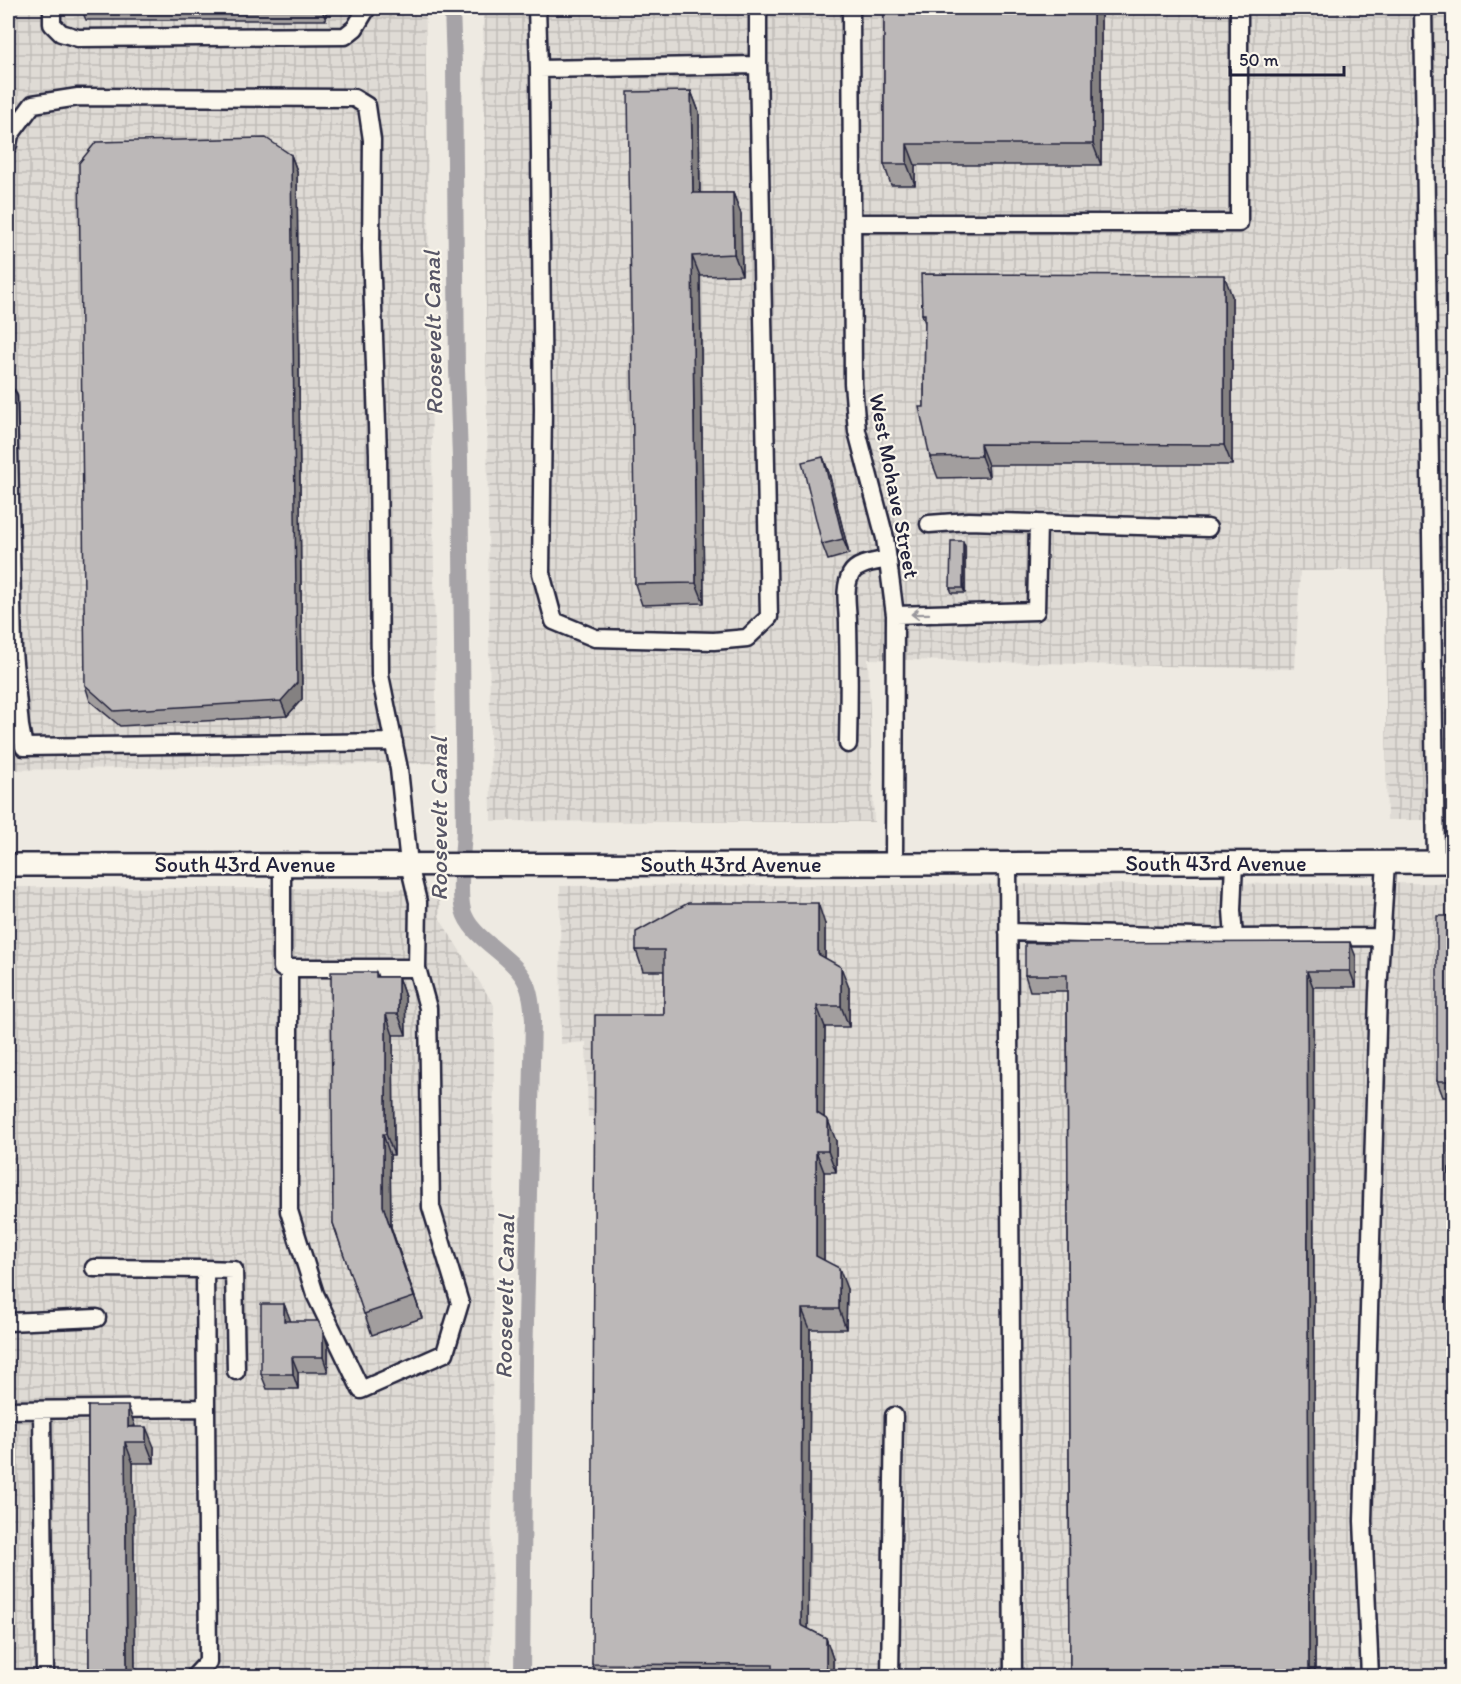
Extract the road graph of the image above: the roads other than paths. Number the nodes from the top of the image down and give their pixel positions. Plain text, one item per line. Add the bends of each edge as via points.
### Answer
1 (52, 8) edge
2 (367, 8) edge
3 (537, 8) edge
4 (758, 8) edge
5 (851, 8) edge
6 (1239, 8) edge
7 (1423, 8) edge
8 (758, 65) junction
9 (539, 69) junction
10 (8, 138) edge
11 (852, 223) junction
12 (8, 397) edge
13 (9, 507) edge
14 (1038, 523) junction
15 (929, 524) dead end
16 (1208, 528) dead end
17 (888, 559) junction
18 (895, 615) junction
19 (14, 734) edge
20 (394, 742) junction
21 (848, 744) dead end
22 (1234, 862) junction
23 (1386, 862) junction
24 (1445, 862) edge
25 (282, 864) junction
26 (409, 864) junction
27 (894, 864) junction
28 (1008, 864) junction
29 (8, 865) edge
30 (1008, 932) junction
31 (1381, 937) junction
32 (1234, 938) junction
33 (289, 968) junction
34 (417, 968) junction
35 (94, 1268) dead end
36 (205, 1269) junction
37 (97, 1318) dead end
38 (8, 1322) edge
39 (236, 1371) dead end
40 (206, 1408) junction
41 (8, 1410) edge
42 (42, 1410) junction
43 (894, 1416) dead end
44 (45, 1677) edge
45 (195, 1677) edge
46 (890, 1677) edge
47 (1013, 1677) edge
48 (1370, 1677) edge

1 - 2 street via 52,24 61,33 78,38 345,36
3 - 9 street
4 - 8 street
5 - 11 street, West Mohave Street
6 - 11 street via 1239,223
7 - 24 street
8 - 9 street
8 - 9 street via 769,617 747,638 714,641 595,638 554,621 541,573
10 - 20 street via 33,104 78,97 354,98 367,106 372,140 380,675
11 - 17 street, West Mohave Street via 857,431
12 - 13 street
13 - 19 street
14 - 15 street
14 - 16 street
14 -> 18 street via 1036,610
17 - 18 street, West Mohave Street
17 - 21 street via 857,567 848,582
18 - 27 street, West Mohave Street
19 - 20 street via 24,747
20 - 26 street
22 - 23 main road, South 43rd Avenue
22 - 28 main road, South 43rd Avenue
22 - 32 street
23 - 24 main road, South 43rd Avenue
23 - 31 street
25 - 26 main road, South 43rd Avenue
25 - 29 main road, South 43rd Avenue
25 - 33 street via 282,968
26 - 27 main road, South 43rd Avenue
26 - 34 street via 418,902
27 - 28 main road, South 43rd Avenue
28 - 30 street
30 - 32 street
30 - 47 street
31 - 32 street
31 - 48 street via 1364,1521
33 - 34 street
33 - 34 street via 289,1211 315,1294 361,1390 445,1353 460,1303 431,1207 428,1008
35 - 36 street
36 - 39 street via 234,1270
36 - 40 street
37 - 38 street
40 - 42 street
40 - 45 street via 208,1662
41 - 42 street
42 - 44 street
43 - 46 street

